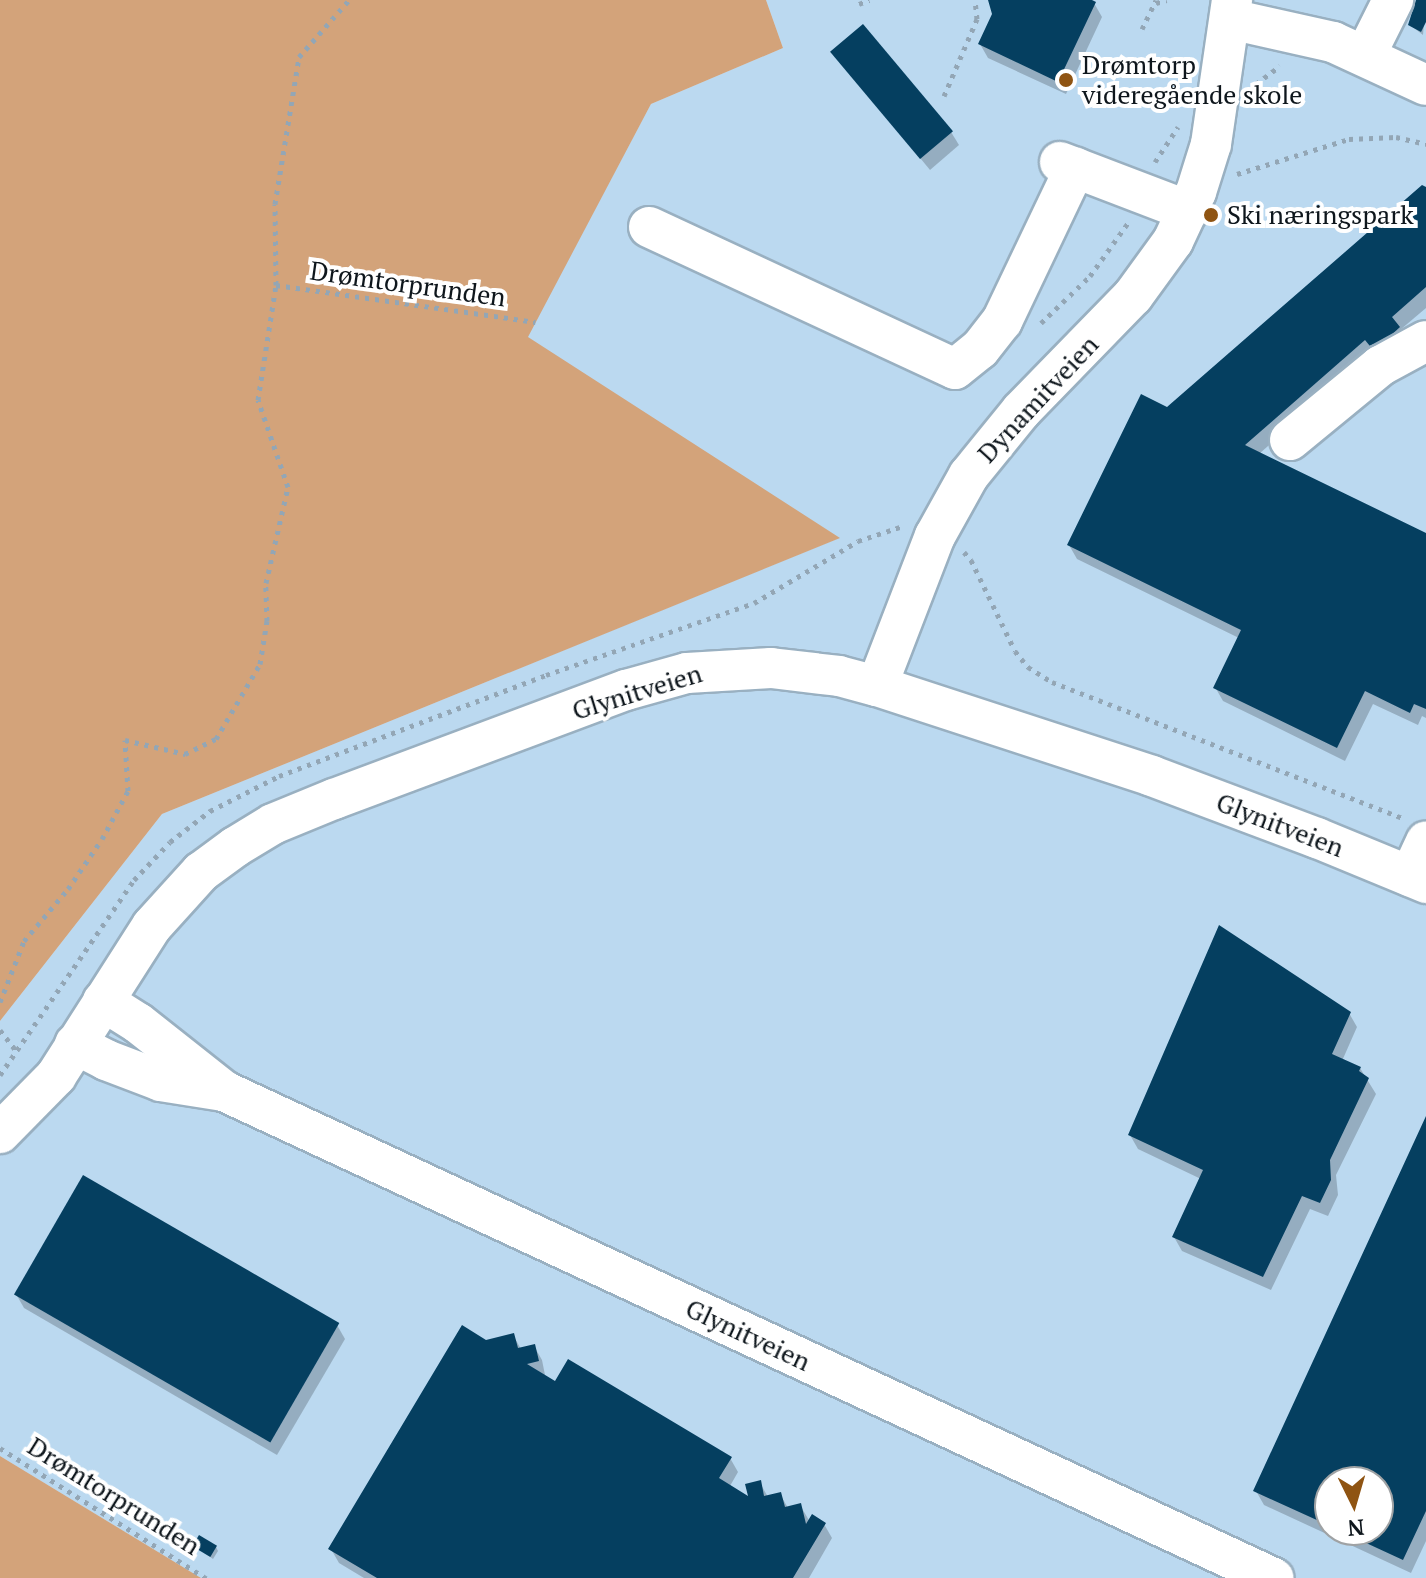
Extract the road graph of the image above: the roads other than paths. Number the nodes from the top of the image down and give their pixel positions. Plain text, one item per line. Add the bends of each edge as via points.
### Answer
1 (1393, 0) edge
2 (1231, 9) edge
3 (1365, 56) junction
4 (1426, 85) edge
5 (1188, 211) junction
6 (649, 227) dead end
7 (1426, 341) edge
8 (1290, 440) dead end
9 (877, 686) junction
10 (1419, 856) edge
11 (103, 1001) junction
12 (75, 1044) junction
13 (224, 1091) junction
14 (0, 1133) edge
15 (1273, 1578) edge

1 - 3 street
2 - 3 street
2 - 5 street, Dynamitveien via 1217,113 1216,173
3 - 4 street
5 - 6 street via 1068,165 1002,321 955,369
5 - 9 street, Dynamitveien via 1133,296 1021,411 969,475 935,536
7 - 8 street via 1380,366
9 - 10 street, Glynitveien
9 - 11 street, Glynitveien via 771,668 687,673 626,690 297,814 252,836 201,872 152,926
11 - 12 street, Glynitveien
11 - 13 street, Glynitveien
12 - 13 street, Glynitveien via 161,1081
12 - 14 street, Glynitveien via 56,1076
13 - 15 street, Glynitveien

